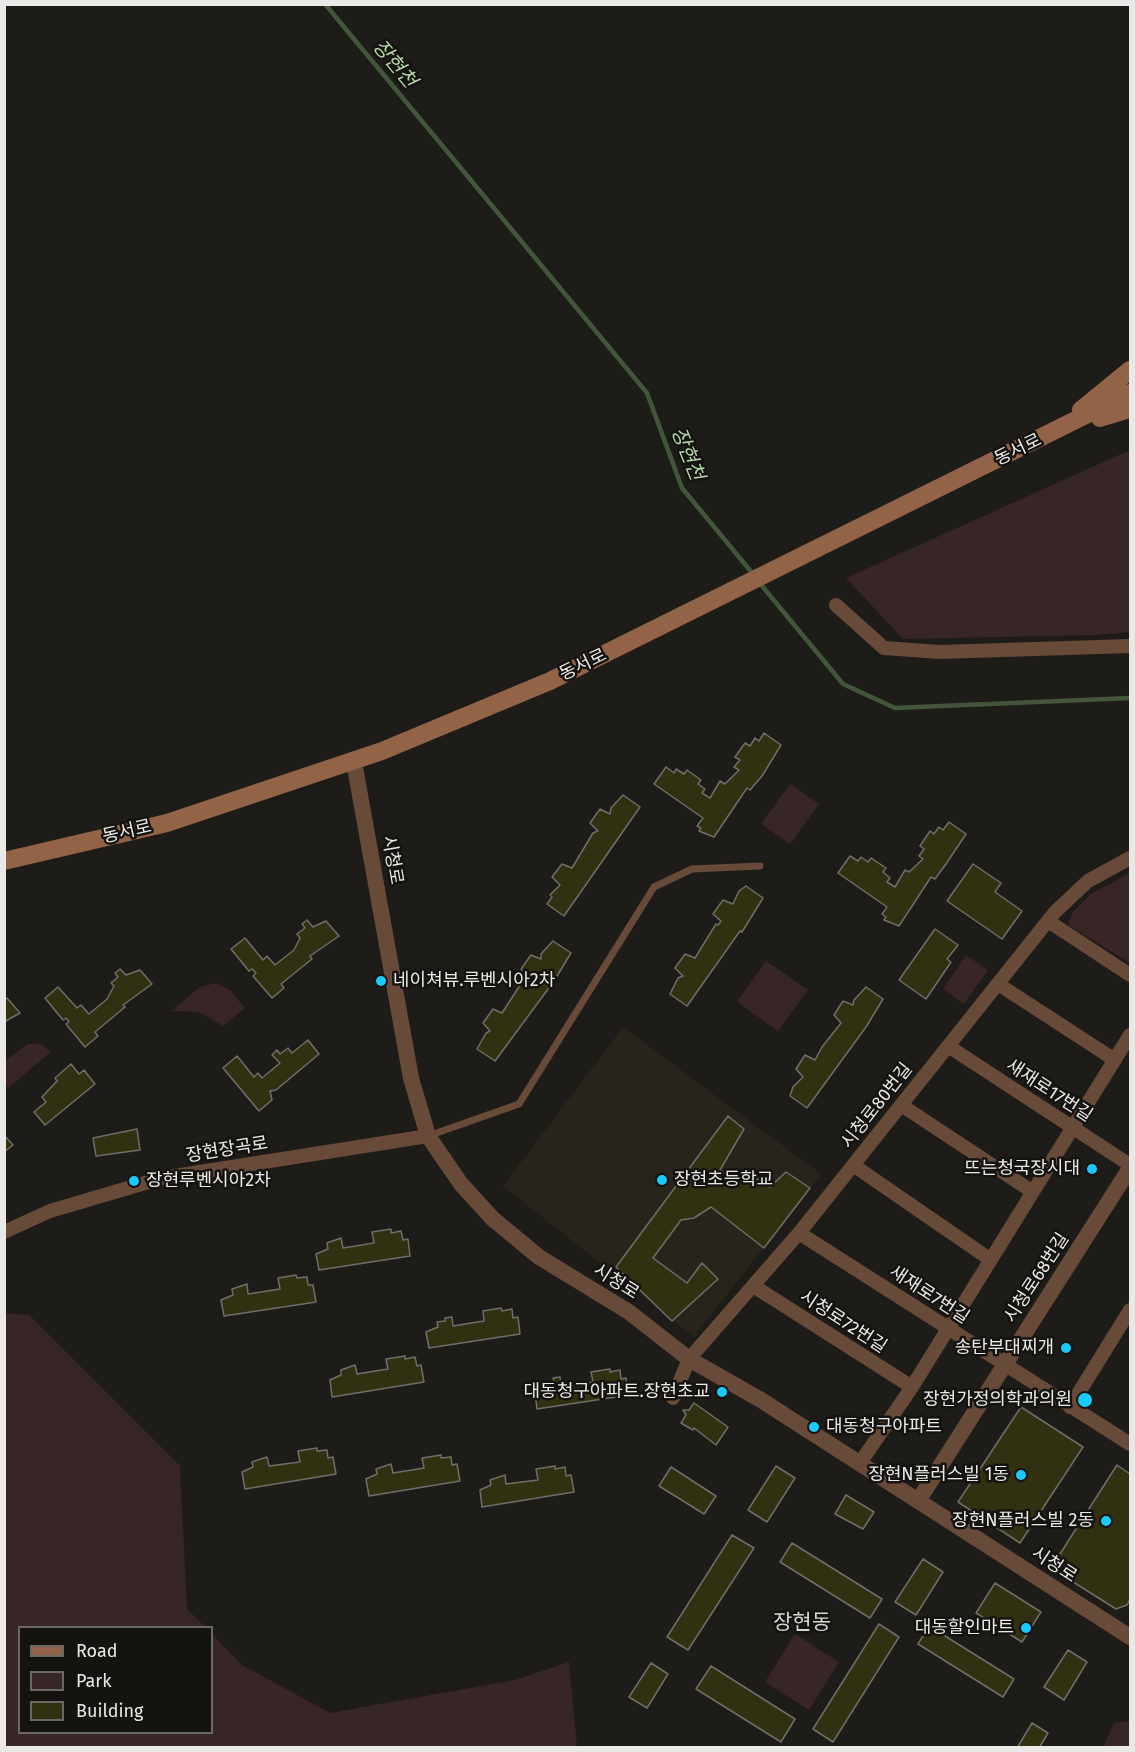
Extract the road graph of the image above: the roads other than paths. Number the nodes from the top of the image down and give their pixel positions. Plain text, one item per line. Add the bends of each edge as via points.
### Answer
1 (1131, 370) edge
2 (1131, 393) edge
3 (1131, 409) edge
4 (1053, 432) junction
5 (836, 605) dead end
6 (1131, 646) edge
7 (354, 762) junction
8 (1131, 858) edge
9 (4, 861) edge
10 (760, 866) dead end
11 (1048, 921) junction
12 (1131, 975) edge
13 (998, 984) junction
14 (1131, 1035) edge
15 (948, 1046) junction
16 (1115, 1060) junction
17 (901, 1105) junction
18 (1072, 1129) junction
19 (428, 1136) junction
20 (853, 1165) junction
21 (1131, 1167) edge
22 (1033, 1192) junction
23 (4, 1232) edge
24 (800, 1233) junction
25 (991, 1260) junction
26 (755, 1287) junction
27 (1131, 1310) edge
28 (948, 1329) junction
29 (689, 1359) junction
30 (1004, 1366) junction
31 (912, 1387) junction
32 (673, 1398) dead end
33 (1070, 1407) junction
34 (1131, 1444) edge
35 (860, 1463) junction
36 (918, 1501) junction
37 (1129, 1633) edge

1 - 4 main road
2 - 4 main road, 동서로
3 - 4 main road
4 - 7 main road, 동서로 via 550,681
5 - 6 street via 884,648 940,652
7 - 9 main road, 동서로 via 167,823
7 - 19 street, 시청로 via 411,1078
8 - 11 street, 시청로80번길 via 1088,881
10 - 19 lane via 692,869 654,887 519,1104
11 - 12 street
11 - 13 street, 시청로80번길
13 - 15 street, 시청로80번길
13 - 16 street
14 - 16 street
15 - 17 street, 시청로80번길
15 - 18 street, 새재로17번길
16 - 18 street
17 - 20 street, 시청로80번길
17 - 22 street
18 - 21 street, 새재로17번길
18 - 22 street
19 - 23 street, 장현장곡로 via 162,1178 50,1211
19 - 29 street, 시청로 via 461,1184 493,1220 539,1257 629,1312
20 - 24 street, 시청로80번길
20 - 25 street
21 - 30 street, 시청로68번길
22 - 25 street
24 - 26 street, 시청로80번길
24 - 28 street, 새재로7번길
25 - 28 street
26 - 29 street, 시청로80번길
26 - 31 street, 시청로72번길
27 - 33 street
28 - 30 street, 새재로7번길
28 - 31 street
29 - 32 street, 시청로80번길
29 - 35 street, 시청로
30 - 33 street, 새재로7번길
30 - 36 street, 시청로68번길
31 - 35 street
33 - 34 street, 새재로7번길
35 - 36 street, 시청로
36 - 37 street, 시청로

